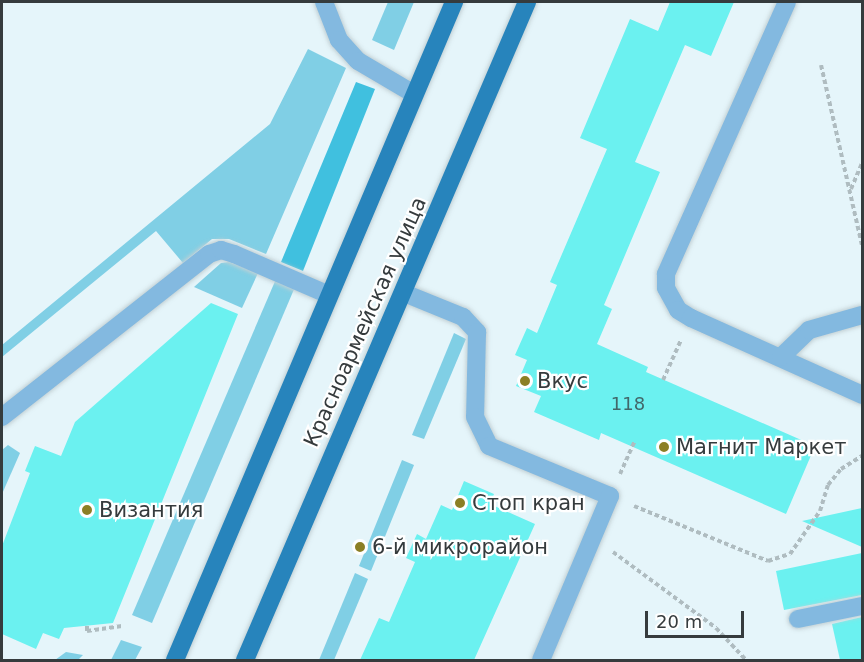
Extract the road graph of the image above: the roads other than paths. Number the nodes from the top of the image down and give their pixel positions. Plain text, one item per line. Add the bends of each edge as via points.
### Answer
1 (324, 2) edge
2 (454, 2) edge
3 (527, 2) edge
4 (787, 2) edge
5 (414, 94) junction
6 (404, 293) junction
7 (329, 295) junction
8 (862, 315) edge
9 (781, 357) junction
10 (862, 395) edge
11 (2, 417) edge
12 (862, 606) edge
13 (798, 619) dead end
14 (176, 660) edge
15 (245, 660) edge
16 (541, 660) edge

1 - 5 lane via 339,40 358,61
2 - 5 main road, Красноармейская улица
3 - 6 main road, Красноармейская улица
4 - 9 lane via 666,274 671,301 690,318
5 - 7 main road, Красноармейская улица
6 - 15 main road, Красноармейская улица
6 - 16 lane via 463,317 477,332 475,417 489,446 610,496
7 - 11 lane via 234,254 221,250 209,254
7 - 14 main road, Красноармейская улица
8 - 9 lane via 809,330
9 - 10 lane
12 - 13 lane

